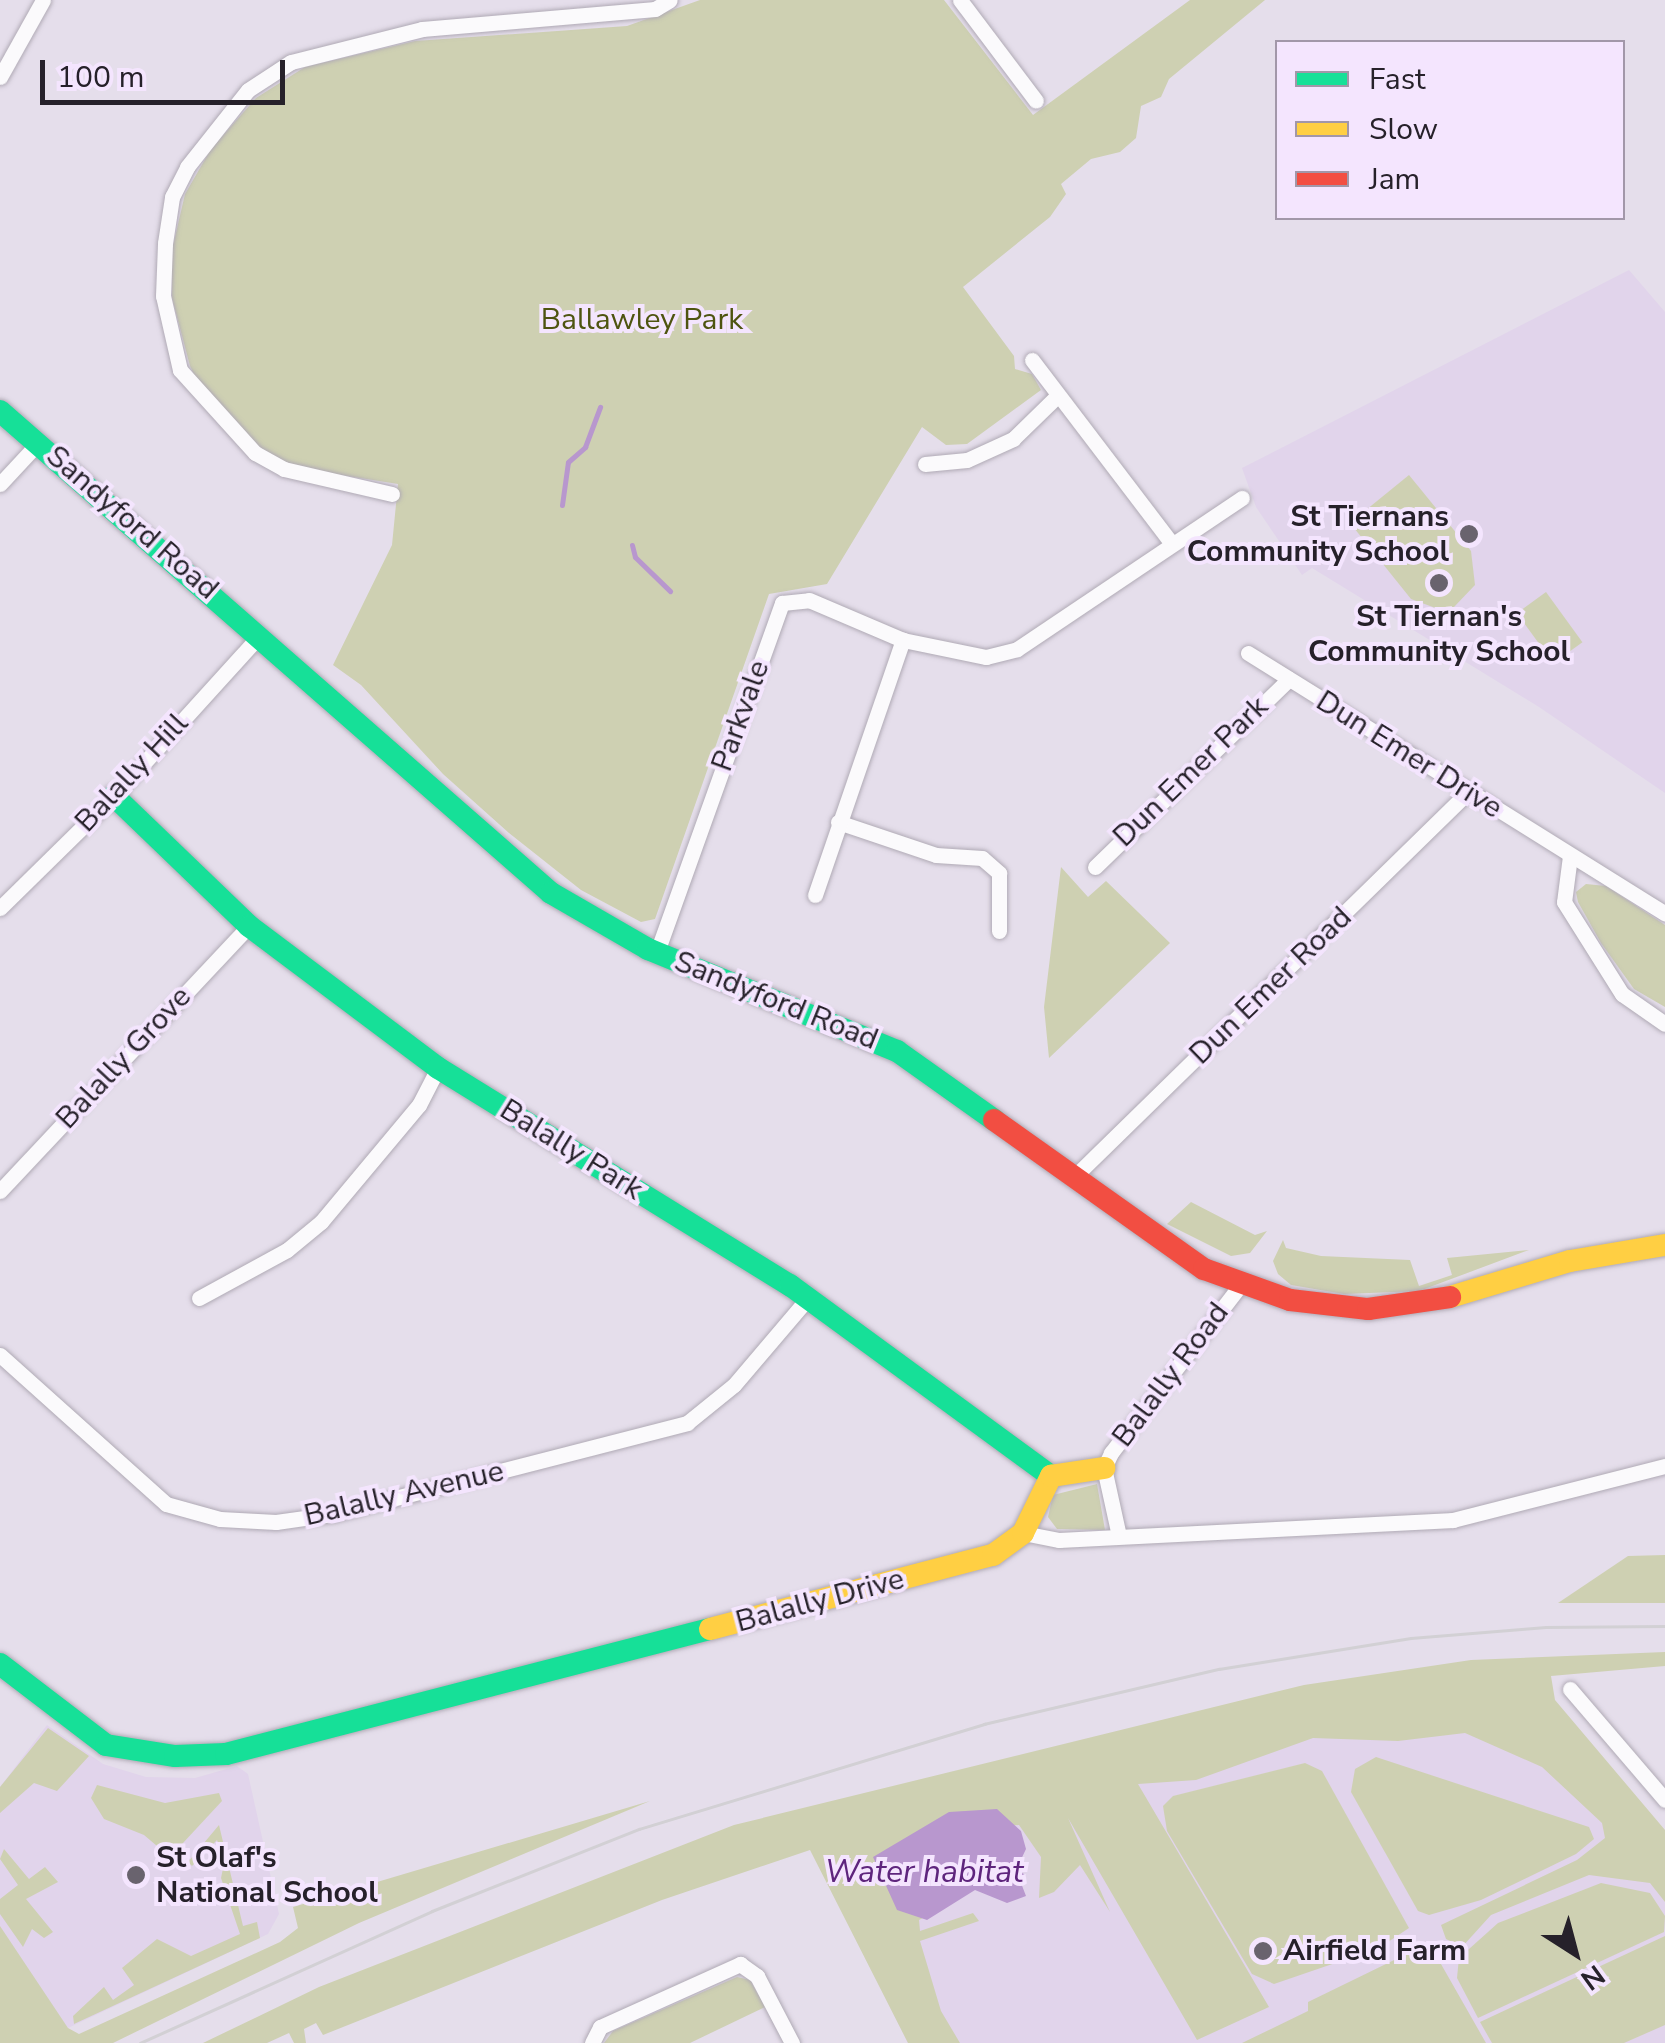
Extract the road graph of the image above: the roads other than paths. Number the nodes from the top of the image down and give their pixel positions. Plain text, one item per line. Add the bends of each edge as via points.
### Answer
1 (43, 0) edge
2 (670, 0) edge
3 (960, 0) edge
4 (0, 77) edge
5 (1036, 102) dead end
6 (1032, 360) dead end
7 (1056, 397) junction
8 (0, 411) edge
9 (40, 442) junction
10 (925, 464) dead end
11 (0, 484) edge
12 (392, 494) dead end
13 (1242, 498) dead end
14 (1172, 544) junction
15 (260, 635) junction
16 (903, 640) junction
17 (1248, 653) dead end
18 (1288, 678) junction
19 (1467, 793) junction
20 (114, 796) junction
21 (838, 822) junction
22 (1570, 856) junction
23 (1094, 866) dead end
24 (815, 894) dead end
25 (0, 908) edge
26 (1665, 914) edge
27 (249, 926) junction
28 (999, 931) dead end
29 (657, 952) junction
30 (1665, 1024) edge
31 (438, 1068) junction
32 (1074, 1178) junction
33 (0, 1192) edge
34 (1665, 1245) edge
35 (1240, 1284) junction
36 (199, 1298) dead end
37 (808, 1298) junction
38 (0, 1355) edge
39 (1665, 1466) edge
40 (1104, 1468) junction
41 (1051, 1476) junction
42 (1023, 1532) junction
43 (1119, 1536) junction
44 (0, 1664) edge
45 (1570, 1689) dead end
46 (1665, 1800) edge
47 (592, 2043) edge
48 (792, 2043) edge

1 - 4 street
2 - 12 street via 655,10 422,29 291,62 248,90 187,166 172,196 163,296 180,370 255,453 284,469
3 - 5 street
6 - 7 street
7 - 10 street via 1013,439 967,460
7 - 14 street
8 - 9 street, Sandyford Road
9 - 11 street
9 - 15 street, Sandyford Road
13 - 14 street, Parkvale
14 - 16 street, Parkvale via 1017,649 986,657
15 - 20 street, Balally Hill
15 - 29 street, Sandyford Road via 520,870
16 - 21 street
16 - 29 street, Parkvale via 808,600 782,603
17 - 18 street, Dun Emer Drive
18 - 19 street, Dun Emer Drive
18 - 23 street, Dun Emer Park
19 - 22 street, Dun Emer Drive
19 - 32 street, Dun Emer Road
20 - 25 street, Balally Hill
20 - 27 street, Balally Park
21 - 24 street
21 - 28 street via 936,855 982,858 999,872
22 - 26 street, Dun Emer Drive
22 - 30 street via 1564,902 1622,994
27 - 31 street, Balally Park
27 - 33 street, Balally Grove
29 - 32 street, Sandyford Road via 897,1051
31 - 36 street via 419,1105 322,1222 287,1250
31 - 37 street, Balally Park
32 - 35 street, Sandyford Road via 1172,1251
34 - 35 street, Sandyford Road via 1570,1261 1400,1308 1322,1306
35 - 40 street, Balally Road
37 - 38 street, Balally Avenue via 734,1384 687,1423 333,1514 276,1522 220,1519 166,1504
37 - 41 street, Balally Park
39 - 43 street via 1452,1520
40 - 41 street, Balally Road
40 - 43 street, Balally Road
41 - 42 street
42 - 43 street via 1059,1540
42 - 44 street, Balally Drive via 993,1556 226,1754 106,1746
45 - 46 street
47 - 48 street via 600,2027 740,1964 757,1976

